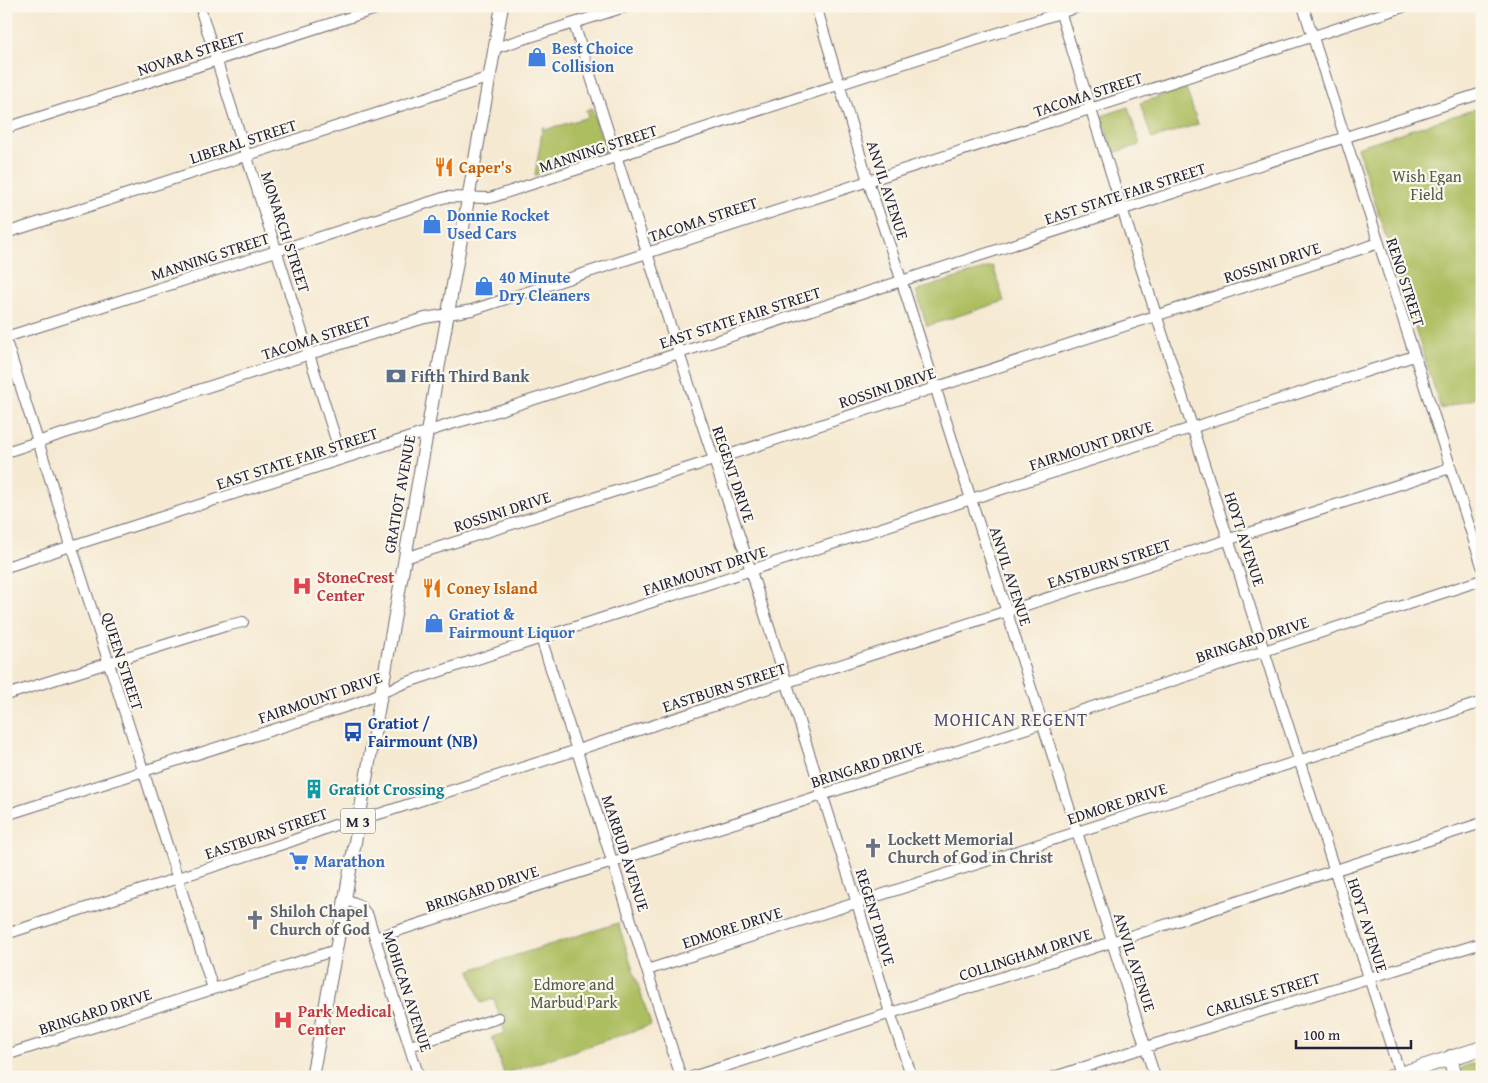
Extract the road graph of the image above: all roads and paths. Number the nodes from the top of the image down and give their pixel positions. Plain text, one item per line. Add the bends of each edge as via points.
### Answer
1 (385, 6) edge
2 (502, 6) edge
3 (628, 6) edge
4 (816, 6) edge
5 (1081, 6) edge
6 (1303, 6) edge
7 (1406, 6) edge
8 (1060, 10) edge
9 (202, 14) dead end
10 (574, 24) junction
11 (1313, 36) junction
12 (495, 48) junction
13 (216, 60) junction
14 (490, 78) junction
15 (839, 85) junction
16 (1482, 93) edge
17 (1091, 108) junction
18 (6, 128) edge
19 (1344, 137) junction
20 (246, 156) junction
21 (616, 157) junction
22 (868, 181) junction
23 (468, 197) junction
24 (1123, 210) junction
25 (6, 233) edge
26 (1379, 243) junction
27 (276, 250) junction
28 (647, 253) junction
29 (901, 281) junction
30 (448, 313) junction
31 (1157, 315) junction
32 (6, 339) edge
33 (679, 353) junction
34 (309, 354) junction
35 (1414, 356) junction
36 (935, 387) junction
37 (1193, 428) junction
38 (427, 432) junction
39 (38, 442) junction
40 (6, 452) edge
41 (342, 459) junction
42 (713, 460) junction
43 (1450, 468) junction
44 (971, 499) junction
45 (1229, 539) junction
46 (71, 546) junction
47 (405, 558) junction
48 (1482, 566) edge
49 (6, 568) edge
50 (751, 571) junction
51 (1482, 580) edge
52 (1007, 611) junction
53 (243, 622) dead end
54 (541, 638) junction
55 (1265, 650) junction
56 (108, 662) junction
57 (787, 683) junction
58 (381, 692) junction
59 (6, 695) edge
60 (1482, 702) edge
61 (1042, 723) junction
62 (577, 750) junction
63 (1300, 760) junction
64 (142, 771) junction
65 (822, 795) junction
66 (6, 815) edge
67 (358, 819) junction
68 (1482, 823) edge
69 (1077, 832) junction
70 (613, 862) junction
71 (1335, 870) junction
72 (178, 878) junction
73 (344, 899) junction
74 (857, 903) junction
75 (6, 934) edge
76 (375, 938) junction
77 (1112, 942) junction
78 (1482, 943) edge
79 (336, 950) junction
80 (647, 970) junction
81 (1369, 977) junction
82 (213, 989) junction
83 (890, 1013) junction
84 (498, 1018) dead end
85 (410, 1046) junction
86 (1146, 1047) junction
87 (1482, 1048) edge
88 (6, 1055) edge
89 (1451, 1058) junction
90 (1398, 1076) edge
91 (312, 1077) edge
92 (420, 1077) edge
93 (681, 1077) edge
94 (692, 1077) edge
95 (912, 1077) edge
96 (1054, 1077) edge
97 (1155, 1077) edge
98 (1454, 1077) edge

1 - 13 street, NOVARA STREET
2 - 12 main road, GRATIOT AVENUE / M 3
3 - 10 street
4 - 15 street, ANVIL AVENUE
5 - 8 street, MANNING STREET
6 - 11 street, RENO STREET
7 - 11 street, TACOMA STREET
8 - 15 street, MANNING STREET
8 - 17 street, HOYT AVENUE
9 - 13 street, MONARCH STREET
10 - 12 street
10 - 21 street, REGENT DRIVE
11 - 17 street, TACOMA STREET
11 - 19 street, RENO STREET
12 - 14 main road, GRATIOT AVENUE / M 3
13 - 18 street, NOVARA STREET
13 - 20 street, MONARCH STREET
14 - 20 street, LIBERAL STREET
14 - 23 main road, GRATIOT AVENUE / M 3
15 - 21 street, MANNING STREET
15 - 22 street, ANVIL AVENUE
16 - 19 street, EAST STATE FAIR STREET
17 - 22 street, TACOMA STREET
17 - 24 street, HOYT AVENUE
19 - 24 street, EAST STATE FAIR STREET
19 - 26 street, RENO STREET
20 - 25 street, LIBERAL STREET
20 - 27 street, MONARCH STREET
21 - 23 street, MANNING STREET via 490,198
21 - 28 street, REGENT DRIVE
22 - 28 street, TACOMA STREET
22 - 29 street, ANVIL AVENUE
23 - 27 street, MANNING STREET via 446,197
23 - 30 main road, GRATIOT AVENUE / M 3
24 - 29 street, EAST STATE FAIR STREET
24 - 31 street, HOYT AVENUE
26 - 31 street, ROSSINI DRIVE
26 - 35 street, RENO STREET
27 - 32 street, MANNING STREET
27 - 34 street, MONARCH STREET
28 - 30 street, TACOMA STREET via 472,310
28 - 33 street, REGENT DRIVE
29 - 33 street, EAST STATE FAIR STREET
29 - 36 street, ANVIL AVENUE
30 - 34 street, TACOMA STREET
30 - 38 main road, GRATIOT AVENUE / M 3
31 - 36 street, ROSSINI DRIVE
31 - 37 street, HOYT AVENUE
32 - 39 street, QUEEN STREET
33 - 38 street, EAST STATE FAIR STREET
33 - 42 street, REGENT DRIVE
34 - 39 street, TACOMA STREET
34 - 41 street, MONARCH STREET
35 - 37 street, FAIRMOUNT DRIVE
35 - 43 street, RENO STREET
36 - 42 street, ROSSINI DRIVE
36 - 44 street, ANVIL AVENUE
37 - 44 street, FAIRMOUNT DRIVE
37 - 45 street, HOYT AVENUE
38 - 41 street, EAST STATE FAIR STREET
38 - 47 main road, GRATIOT AVENUE / M 3
39 - 40 street, TACOMA STREET
39 - 46 street, QUEEN STREET
41 - 46 street, EAST STATE FAIR STREET
42 - 47 street, ROSSINI DRIVE
42 - 50 street, REGENT DRIVE
43 - 45 street, EASTBURN STREET
43 - 48 street, RENO STREET
44 - 50 street, FAIRMOUNT DRIVE
44 - 52 street, ANVIL AVENUE
45 - 52 street, EASTBURN STREET
45 - 55 street, HOYT AVENUE
46 - 49 street, EAST STATE FAIR STREET
46 - 56 street, QUEEN STREET
47 - 58 main road, GRATIOT AVENUE / M 3
50 - 54 street, FAIRMOUNT DRIVE
50 - 57 street, REGENT DRIVE
51 - 55 street, BRINGARD DRIVE
52 - 57 street, EASTBURN STREET
52 - 61 street, ANVIL AVENUE
53 - 56 street
54 - 58 street, FAIRMOUNT DRIVE
54 - 62 street, MARBUD AVENUE
55 - 61 street, BRINGARD DRIVE
55 - 63 street, HOYT AVENUE
56 - 59 street
56 - 64 street, QUEEN STREET
57 - 62 street, EASTBURN STREET
57 - 65 street, REGENT DRIVE
58 - 64 street, FAIRMOUNT DRIVE via 354,704
58 - 67 main road, GRATIOT AVENUE / M 3
60 - 63 street, EDMORE DRIVE
61 - 65 street, BRINGARD DRIVE
61 - 69 street, ANVIL AVENUE
62 - 67 street, EASTBURN STREET
62 - 70 street, MARBUD AVENUE
63 - 69 street, EDMORE DRIVE
63 - 71 street, HOYT AVENUE
64 - 66 street, FAIRMOUNT DRIVE
64 - 72 street, QUEEN STREET
65 - 70 street, BRINGARD DRIVE
65 - 74 street, REGENT DRIVE
67 - 72 street, EASTBURN STREET
67 - 73 main road, GRATIOT AVENUE / M 3
68 - 71 street, COLLINGHAM DRIVE
69 - 74 street, EDMORE DRIVE
69 - 77 street, ANVIL AVENUE
70 - 76 street, BRINGARD DRIVE
70 - 80 street, MARBUD AVENUE
71 - 77 street, COLLINGHAM DRIVE
71 - 81 street, HOYT AVENUE
72 - 75 street, EASTBURN STREET
72 - 82 street, QUEEN STREET
73 - 76 street, MOHICAN AVENUE via 356,902 362,908
73 - 79 main road, GRATIOT AVENUE / M 3
74 - 80 street, EDMORE DRIVE
74 - 83 street, REGENT DRIVE
76 - 85 street, MOHICAN AVENUE
77 - 83 street, COLLINGHAM DRIVE
77 - 86 street, ANVIL AVENUE
78 - 81 street, CARLISLE STREET
79 - 82 street, BRINGARD DRIVE
79 - 91 main road, GRATIOT AVENUE / M 3
80 - 93 street, MARBUD AVENUE
81 - 86 street, CARLISLE STREET
81 - 90 street, HOYT AVENUE
82 - 88 street, BRINGARD DRIVE
83 - 94 street, COLLINGHAM DRIVE
83 - 95 street, REGENT DRIVE
84 - 85 street
85 - 92 street, MOHICAN AVENUE
86 - 96 street, CARLISLE STREET
86 - 97 street, ANVIL AVENUE
87 - 89 highway
89 - 90 highway
89 - 98 highway

